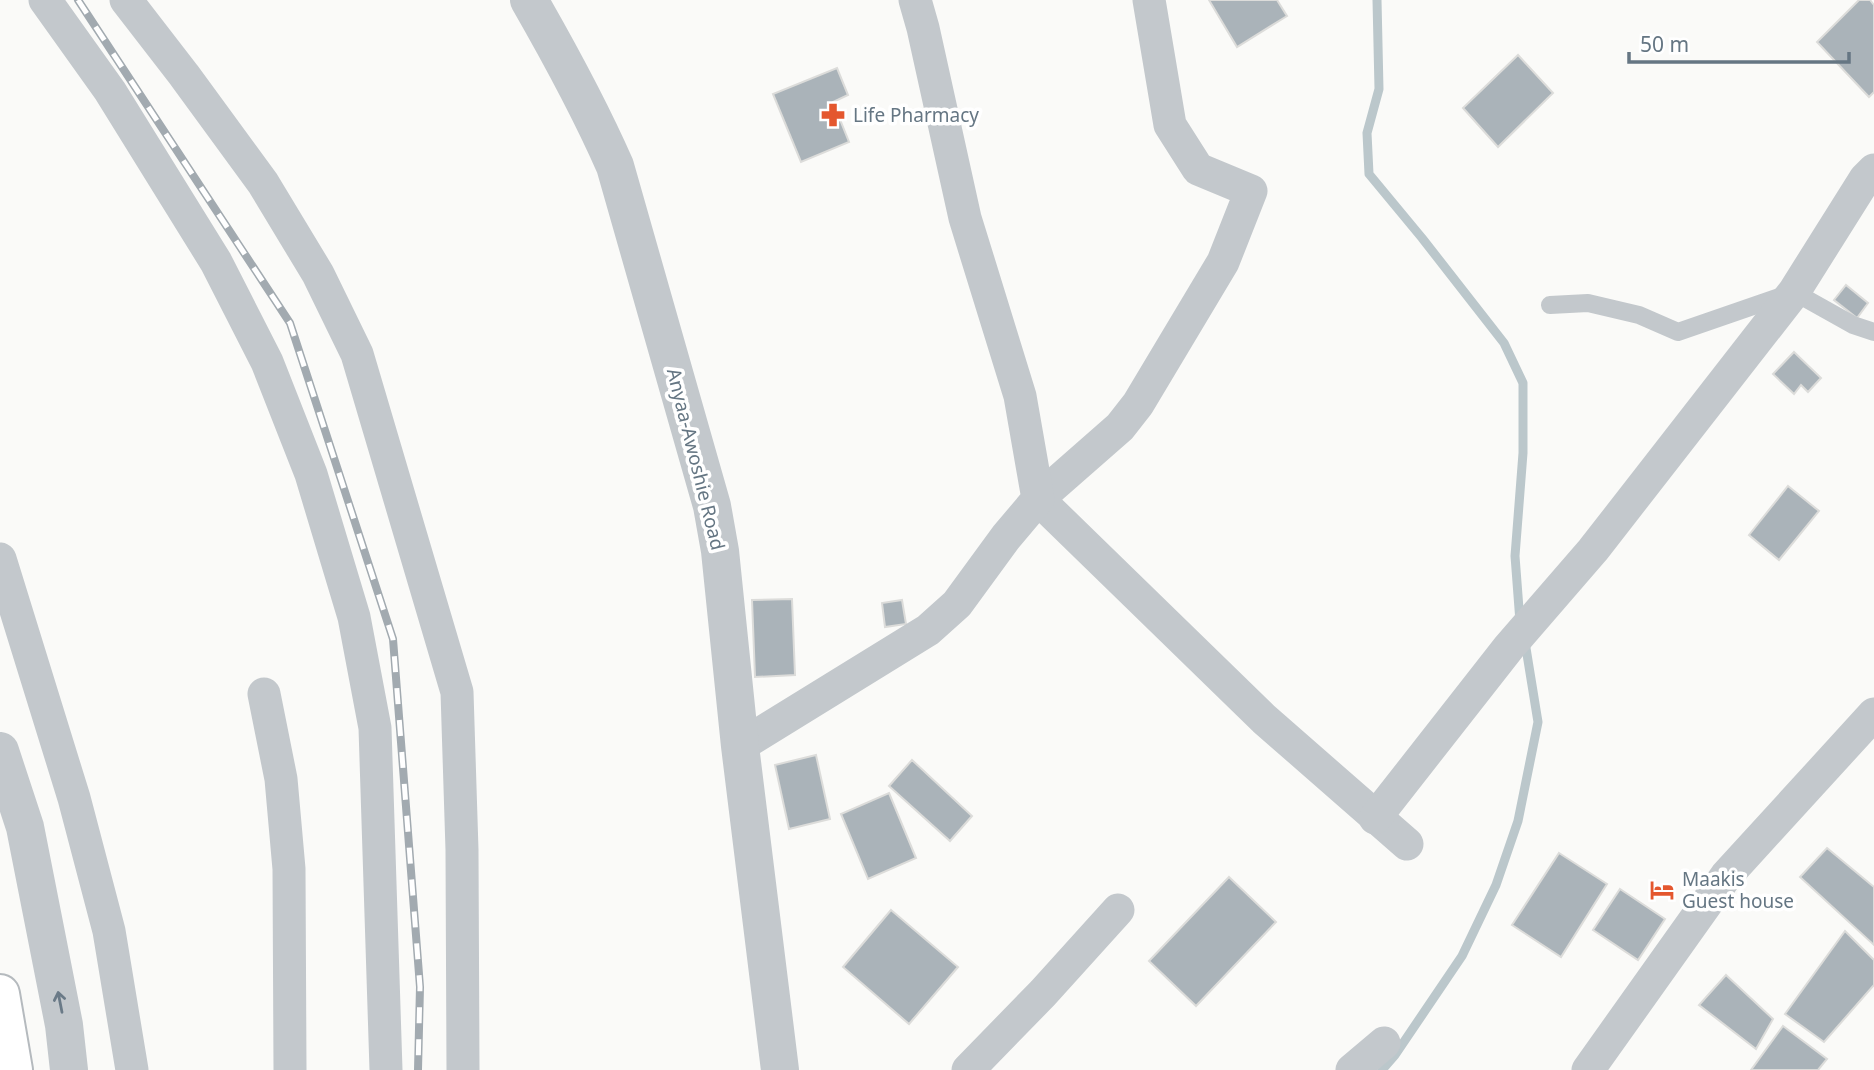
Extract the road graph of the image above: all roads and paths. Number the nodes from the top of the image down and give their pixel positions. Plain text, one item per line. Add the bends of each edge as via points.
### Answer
1 (46, 0) edge
2 (125, 0) edge
3 (529, 0) edge
4 (915, 0) edge
5 (1149, 0) edge
6 (1874, 170) edge
7 (1794, 292) junction
8 (1550, 304) dead end
9 (1874, 332) edge
10 (1038, 499) junction
11 (0, 559) edge
12 (264, 694) dead end
13 (1874, 714) edge
14 (740, 746) junction
15 (0, 751) edge
16 (1375, 818) junction
17 (1407, 844) dead end
18 (1118, 910) dead end
19 (0, 994) edge
20 (1384, 1043) dead end
21 (13, 1070) edge
22 (69, 1070) edge
23 (132, 1070) edge
24 (290, 1070) edge
25 (386, 1070) edge
26 (463, 1070) edge
27 (780, 1070) edge
28 (968, 1070) edge
29 (1352, 1070) edge
30 (1588, 1070) edge

1 - 25 street via 110,90 216,262 267,362 311,474 354,617 375,728
2 - 26 street via 263,183 318,274 357,354 457,692
3 - 14 street, Anyaa-Awoshie Road via 599,129 632,222 712,506
4 - 10 street via 965,218 1020,396
5 - 10 street via 1170,125 1198,169 1251,191 1223,262 1138,404 1120,427
6 - 7 street
7 - 8 lane via 1678,332 1639,315 1588,303
7 - 9 lane via 1853,326
7 - 16 street via 1593,550 1509,647
10 - 14 street via 957,604 928,630
10 - 16 street via 1264,719
11 - 23 street via 74,798 109,931
12 - 24 street via 281,779 289,869
13 - 30 street via 1726,876
14 - 27 street, Anyaa-Awoshie Road
22 -> 15 street via 25,827
16 - 17 street
18 - 28 street
19 - 21 main road
20 - 29 street

